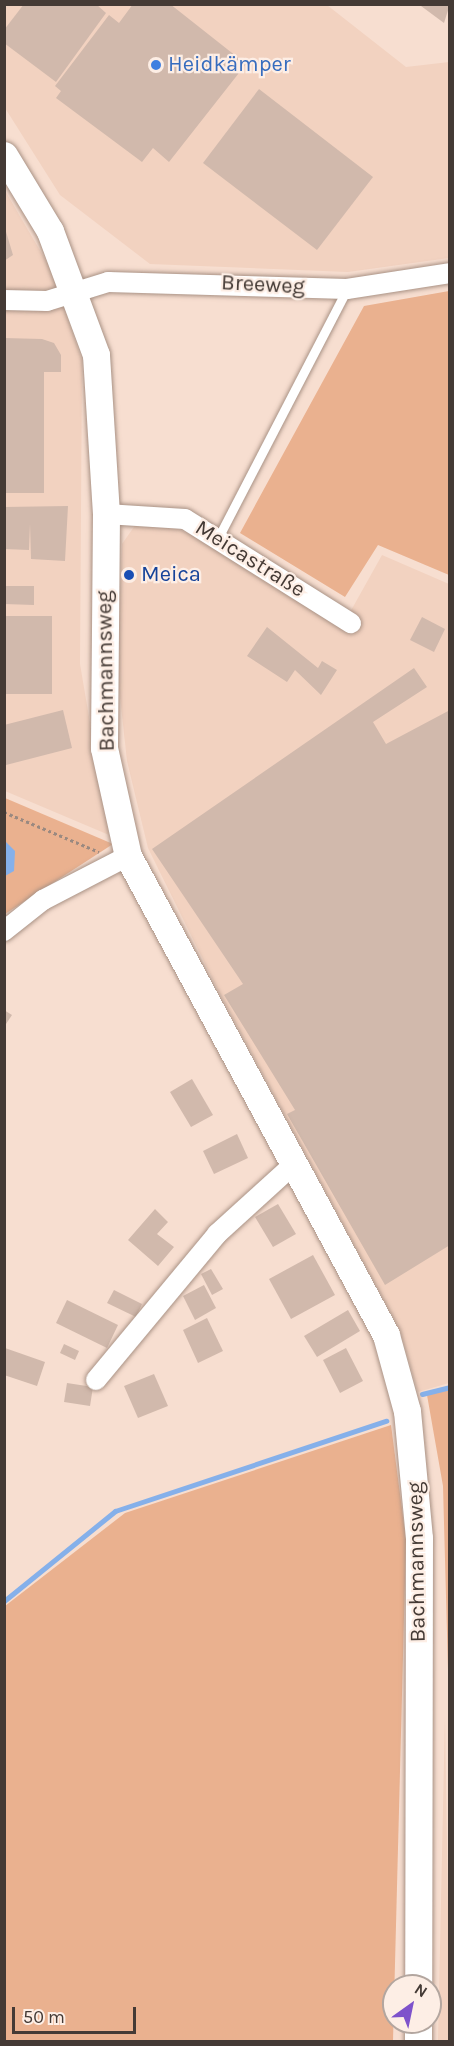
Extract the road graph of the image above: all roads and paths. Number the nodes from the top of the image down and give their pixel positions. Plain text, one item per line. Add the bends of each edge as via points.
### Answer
1 (4, 155) edge
2 (450, 273) edge
3 (347, 289) junction
4 (76, 290) junction
5 (4, 300) edge
6 (106, 514) junction
7 (219, 536) junction
8 (351, 623) dead end
9 (4, 812) edge
10 (121, 859) junction
11 (4, 931) edge
12 (294, 1164) junction
13 (96, 1380) dead end
14 (418, 1974) edge

1 - 4 street, Bachmannsweg via 50,231
2 - 3 street, Breeweg
3 - 4 street, Breeweg via 108,282
3 - 7 lane
4 - 5 street, Breeweg via 47,301
4 - 6 street, Bachmannsweg via 96,355
6 - 7 street, Meicastraße via 185,519
6 - 10 street, Bachmannsweg via 104,748
7 - 8 street, Meicastraße
9 - 10 path
10 - 11 street via 43,900
10 - 12 street, Bachmannsweg
12 - 13 street via 217,1234
12 - 14 street, Bachmannsweg via 386,1335 410,1433 418,1538

